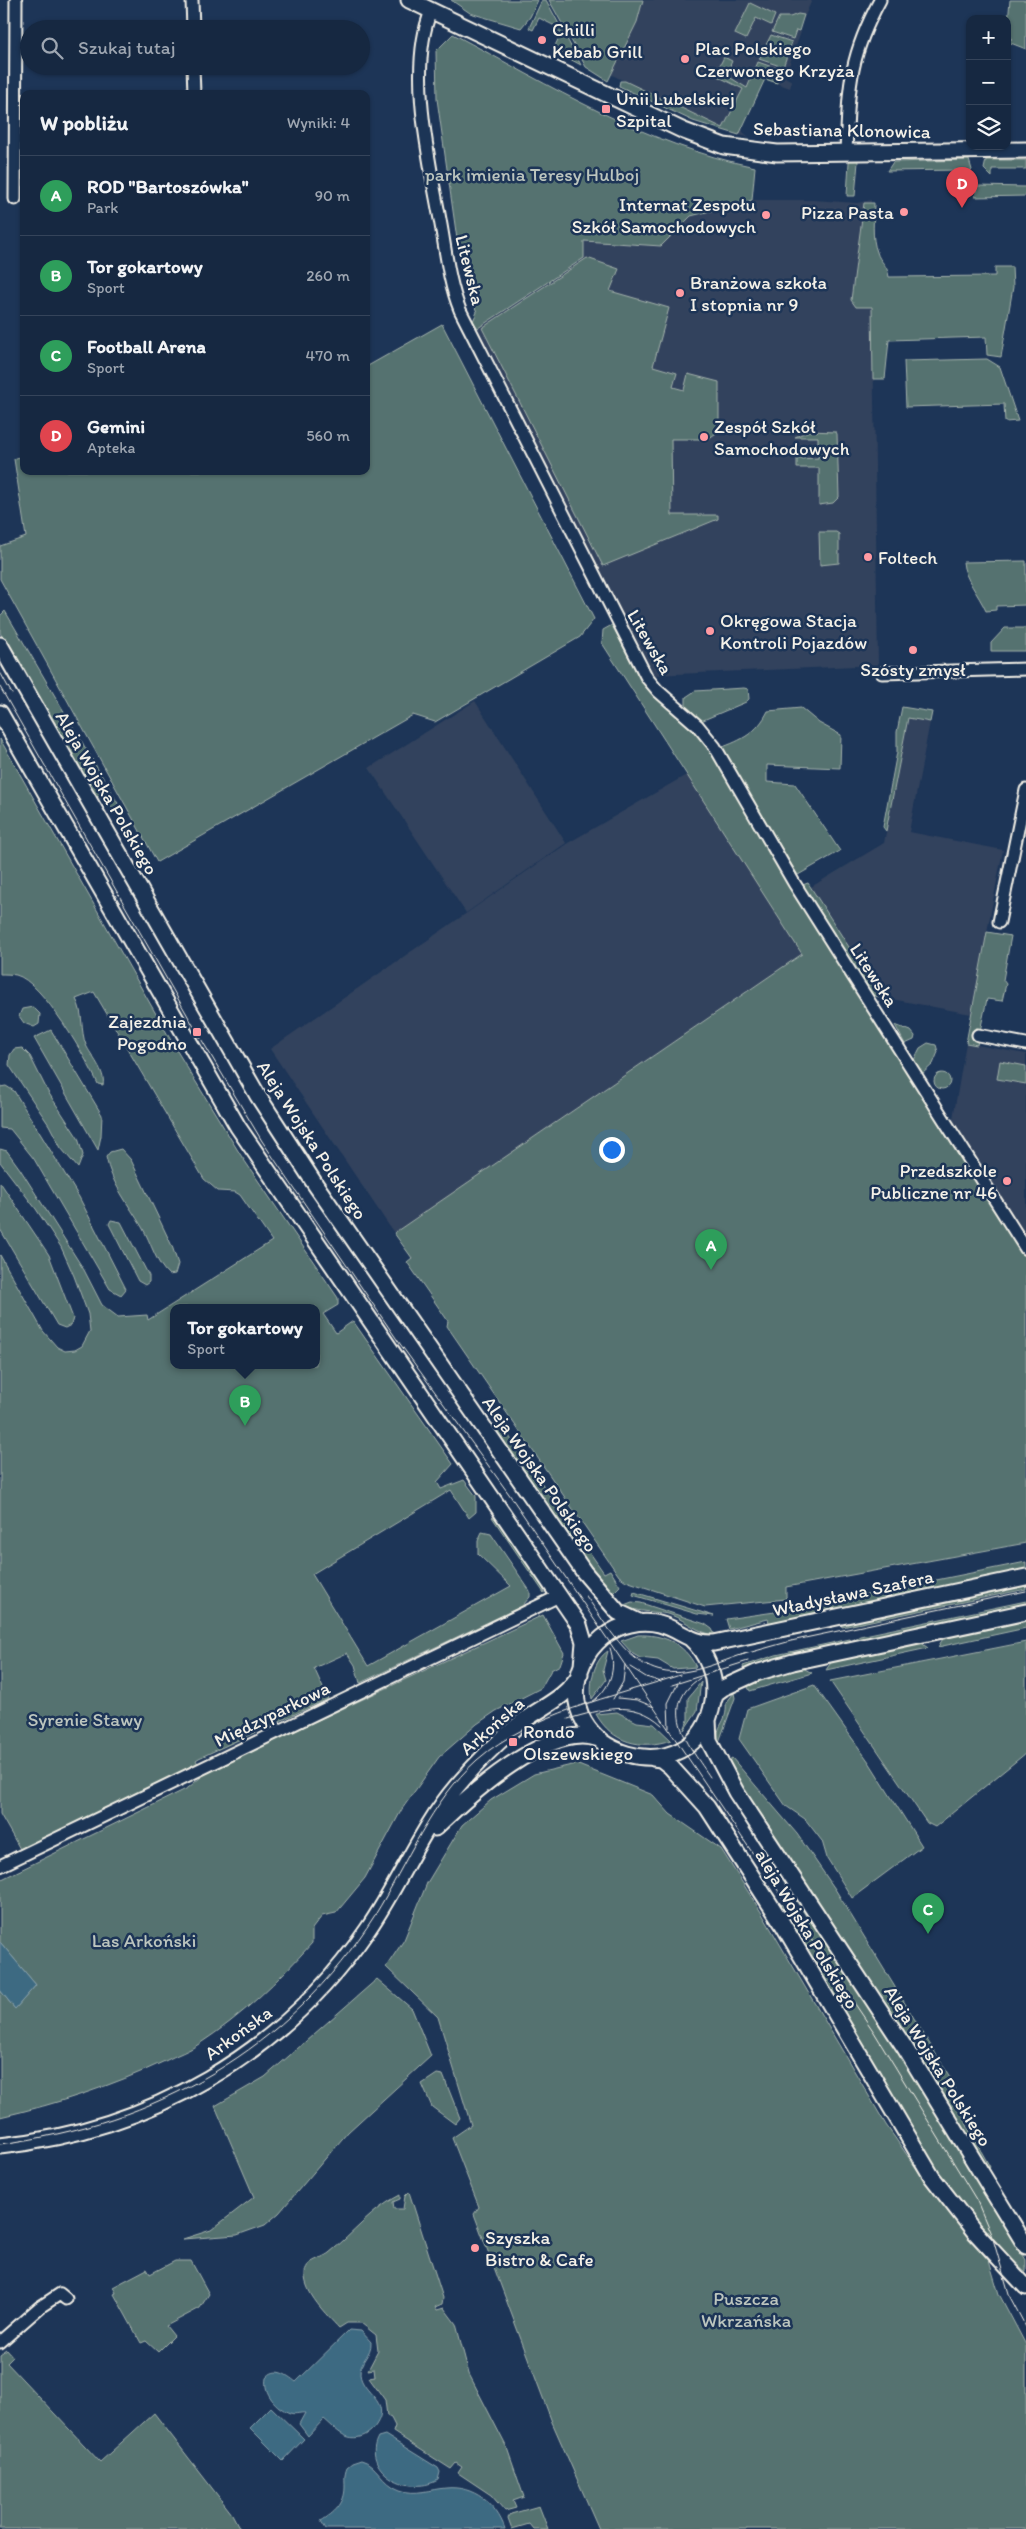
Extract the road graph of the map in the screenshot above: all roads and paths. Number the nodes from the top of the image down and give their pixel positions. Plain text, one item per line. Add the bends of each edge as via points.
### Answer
1 (16, 0) edge
2 (192, 0) edge
3 (880, 0) edge
4 (420, 4) edge
5 (193, 20) edge
6 (193, 75) edge
7 (194, 90) edge
8 (1026, 150) edge
9 (846, 152) junction
10 (15, 199) dead end
11 (0, 645) edge
12 (1026, 670) edge
13 (882, 673) dead end
14 (0, 714) edge
15 (1026, 790) edge
16 (999, 922) dead end
17 (978, 1035) dead end
18 (1026, 1044) edge
19 (1026, 1249) edge
20 (1026, 1577) edge
21 (559, 1596) junction
22 (1026, 1612) edge
23 (639, 1622) junction
24 (693, 1642) junction
25 (581, 1670) junction
26 (714, 1699) junction
27 (709, 1716) junction
28 (598, 1739) junction
29 (653, 1758) junction
30 (421, 1841) junction
31 (0, 1866) edge
32 (814, 1909) joint
33 (0, 2146) edge
34 (1026, 2246) edge
35 (1004, 2262) junction
36 (1026, 2274) edge
37 (1026, 2287) edge
38 (66, 2299) dead end
39 (0, 2342) edge

1 - 10 street
2 - 5 street
3 - 9 street via 862,35 854,60 848,98
4 - 9 main road, Sebastiana Klonowica via 711,142 757,152
4 - 19 street, Litewska via 427,146 450,276 460,310 647,678 705,734 719,753 794,883
6 - 7 street
8 - 9 main road, Sebastiana Klonowica
11 - 23 main road, Aleja Wojska Polskiego via 231,1052 274,1121 584,1572 618,1612
12 - 13 street
14 - 21 main road via 242,1135
15 - 16 street
17 - 18 street
20 - 24 main road, Władysława Szafera via 714,1643
21 - 25 main road via 583,1634 585,1651
21 - 31 street, Międzyparkowa
22 - 26 main road via 777,1667 723,1688
23 - 24 main road via 662,1624
23 - 25 main road via 604,1636 590,1651
24 - 26 main road via 712,1672
25 - 28 main road via 580,1708
25 - 30 main road, Arkońska via 566,1694 516,1726 461,1781
26 - 27 main road
27 - 29 main road via 689,1743 674,1752
27 - 32 main road, aleja Wojska Polskiego via 707,1737 725,1773
28 - 29 main road via 624,1754
28 - 30 main road, Arkońska via 575,1736 519,1760 477,1788
29 - 35 main road, aleja Wojska Polskiego via 668,1764 694,1790 739,1855 907,2137 946,2196
30 - 33 main road, Arkońska via 362,1938 300,2011 262,2044 218,2074 130,2117 91,2130
32 - 34 main road, Aleja Wojska Polskiego via 905,2048
35 - 36 street
35 - 37 main road
38 - 39 street via 60,2294 49,2300

